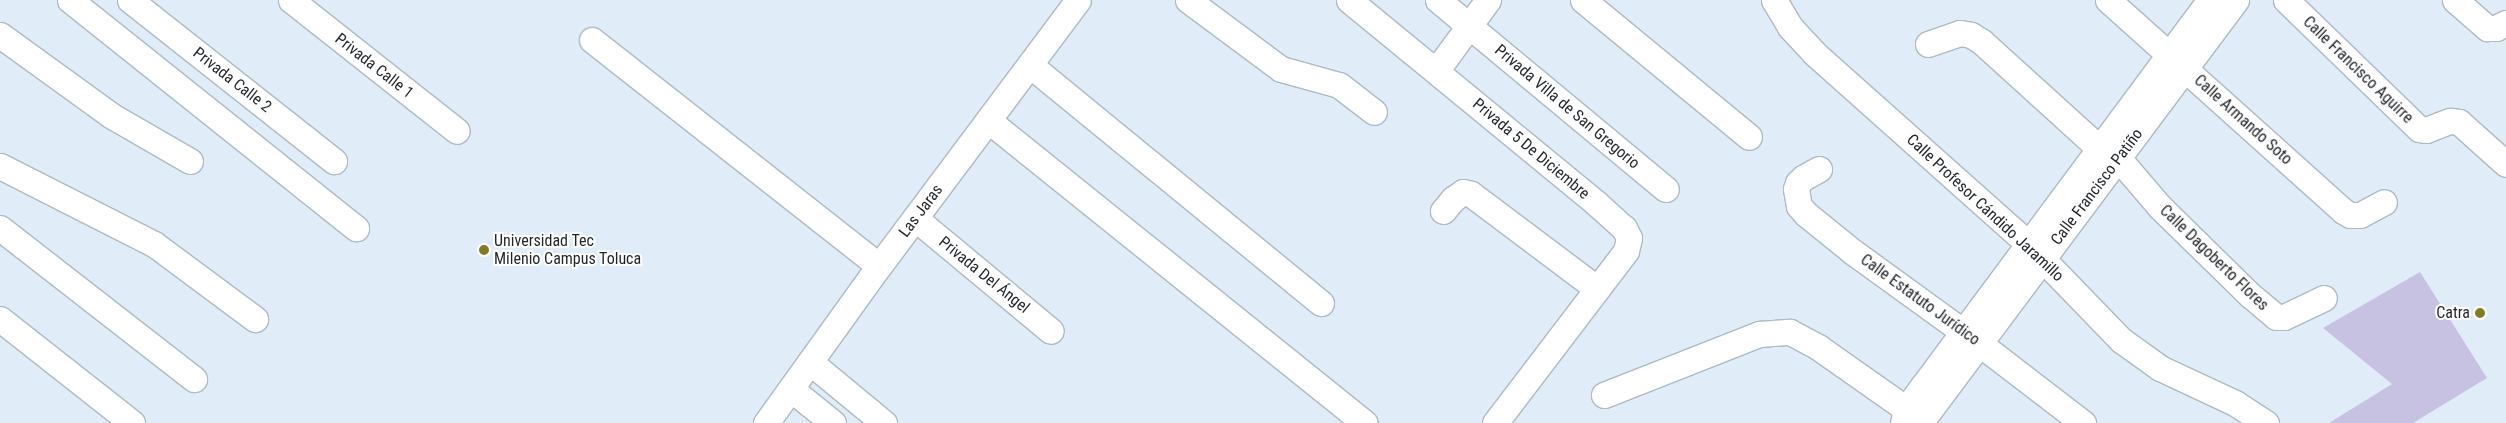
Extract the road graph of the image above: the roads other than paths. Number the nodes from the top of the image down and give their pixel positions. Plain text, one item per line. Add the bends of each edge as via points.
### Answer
1 (70, 0) edge
2 (130, 0) edge
3 (291, 0) edge
4 (1078, 0) edge
5 (1188, 0) edge
6 (1349, 0) edge
7 (1438, 0) edge
8 (1488, 0) edge
9 (1583, 0) edge
10 (1774, 0) edge
11 (2108, 0) edge
12 (2210, 0) edge
13 (2236, 0) edge
14 (2286, 0) edge
15 (2455, 0) edge
16 (2506, 23) edge
17 (1469, 26) junction
18 (0, 35) edge
19 (592, 40) dead end
20 (1928, 44) dead end
21 (2177, 61) junction
22 (1030, 65) junction
23 (1436, 70) junction
24 (1374, 112) dead end
25 (988, 121) junction
26 (458, 131) dead end
27 (1749, 137) dead end
28 (2109, 153) junction
29 (190, 161) dead end
30 (334, 161) dead end
31 (2506, 164) edge
32 (0, 166) edge
33 (1819, 169) dead end
34 (1666, 189) dead end
35 (2384, 202) dead end
36 (1443, 211) dead end
37 (916, 219) junction
38 (0, 228) edge
39 (356, 228) dead end
40 (2035, 252) junction
41 (879, 266) junction
42 (1596, 288) junction
43 (2324, 298) dead end
44 (1321, 303) dead end
45 (0, 319) edge
46 (255, 320) dead end
47 (1051, 331) dead end
48 (1972, 337) junction
49 (810, 362) junction
50 (194, 379) dead end
51 (791, 389) junction
52 (1604, 394) dead end
53 (1915, 420) edge
54 (132, 423) edge
55 (766, 423) edge
56 (833, 423) edge
57 (884, 423) edge
58 (1365, 423) edge
59 (1495, 423) edge
60 (2083, 423) edge
61 (2266, 423) edge

1 - 39 street
2 - 30 street, Privada Calle 2
3 - 26 street, Privada Calle 1
4 - 22 street, Las Jaras
5 - 24 street via 1281,69 1338,85
6 - 23 street, Privada 5 De Diciembre
7 - 17 street, Privada Villa de San Gregorio
8 - 17 street
9 - 27 street
10 - 40 street, Calle Profesor Cándido Jaramillo via 1790,27 1814,53
11 - 21 street, Calle Armando Soto
12 - 21 street, Calle Francisco Patiño
13 - 21 street, Calle Francisco Patiño
14 - 31 street, Calle Francisco Aguirre via 2419,129 2426,130 2450,121 2459,122
15 - 16 street via 2487,28
17 - 23 street
17 - 34 street, Privada Villa de San Gregorio
18 - 29 street via 99,107
19 - 41 street
20 - 28 street, Calle Dagoberto Flores via 1960,34 1982,42
21 - 28 street, Calle Francisco Patiño
21 - 35 street, Calle Armando Soto via 2343,211 2360,215
22 - 25 street, Las Jaras
22 - 44 street
23 - 42 street, Privada 5 De Diciembre via 1624,228 1629,243
25 - 37 street, Las Jaras
25 - 58 street
28 - 40 street, Calle Francisco Patiño
28 - 43 street, Calle Dagoberto Flores via 2160,207 2276,317 2284,318
32 - 46 street via 154,244
33 - 48 street, Calle Estatuto Jurídico via 1798,183 1796,198 1799,206 1853,252
36 - 42 street via 1464,192 1471,194
37 - 41 street, Las Jaras
37 - 47 street, Privada Del Ángel
38 - 50 street
40 - 48 street, Calle Francisco Patiño
40 - 61 street, Calle Profesor Cándido Jaramillo via 2121,340 2147,360 2235,403
41 - 49 street, Las Jaras
42 - 59 street
45 - 54 street
48 - 53 street, Calle Francisco Patiño via 1931,392
48 - 60 street, Calle Estatuto Jurídico
49 - 51 street, Las Jaras
49 - 57 street
51 - 55 street, Las Jaras
51 - 56 street
52 - 53 street via 1759,334 1780,332 1800,337 1818,347

